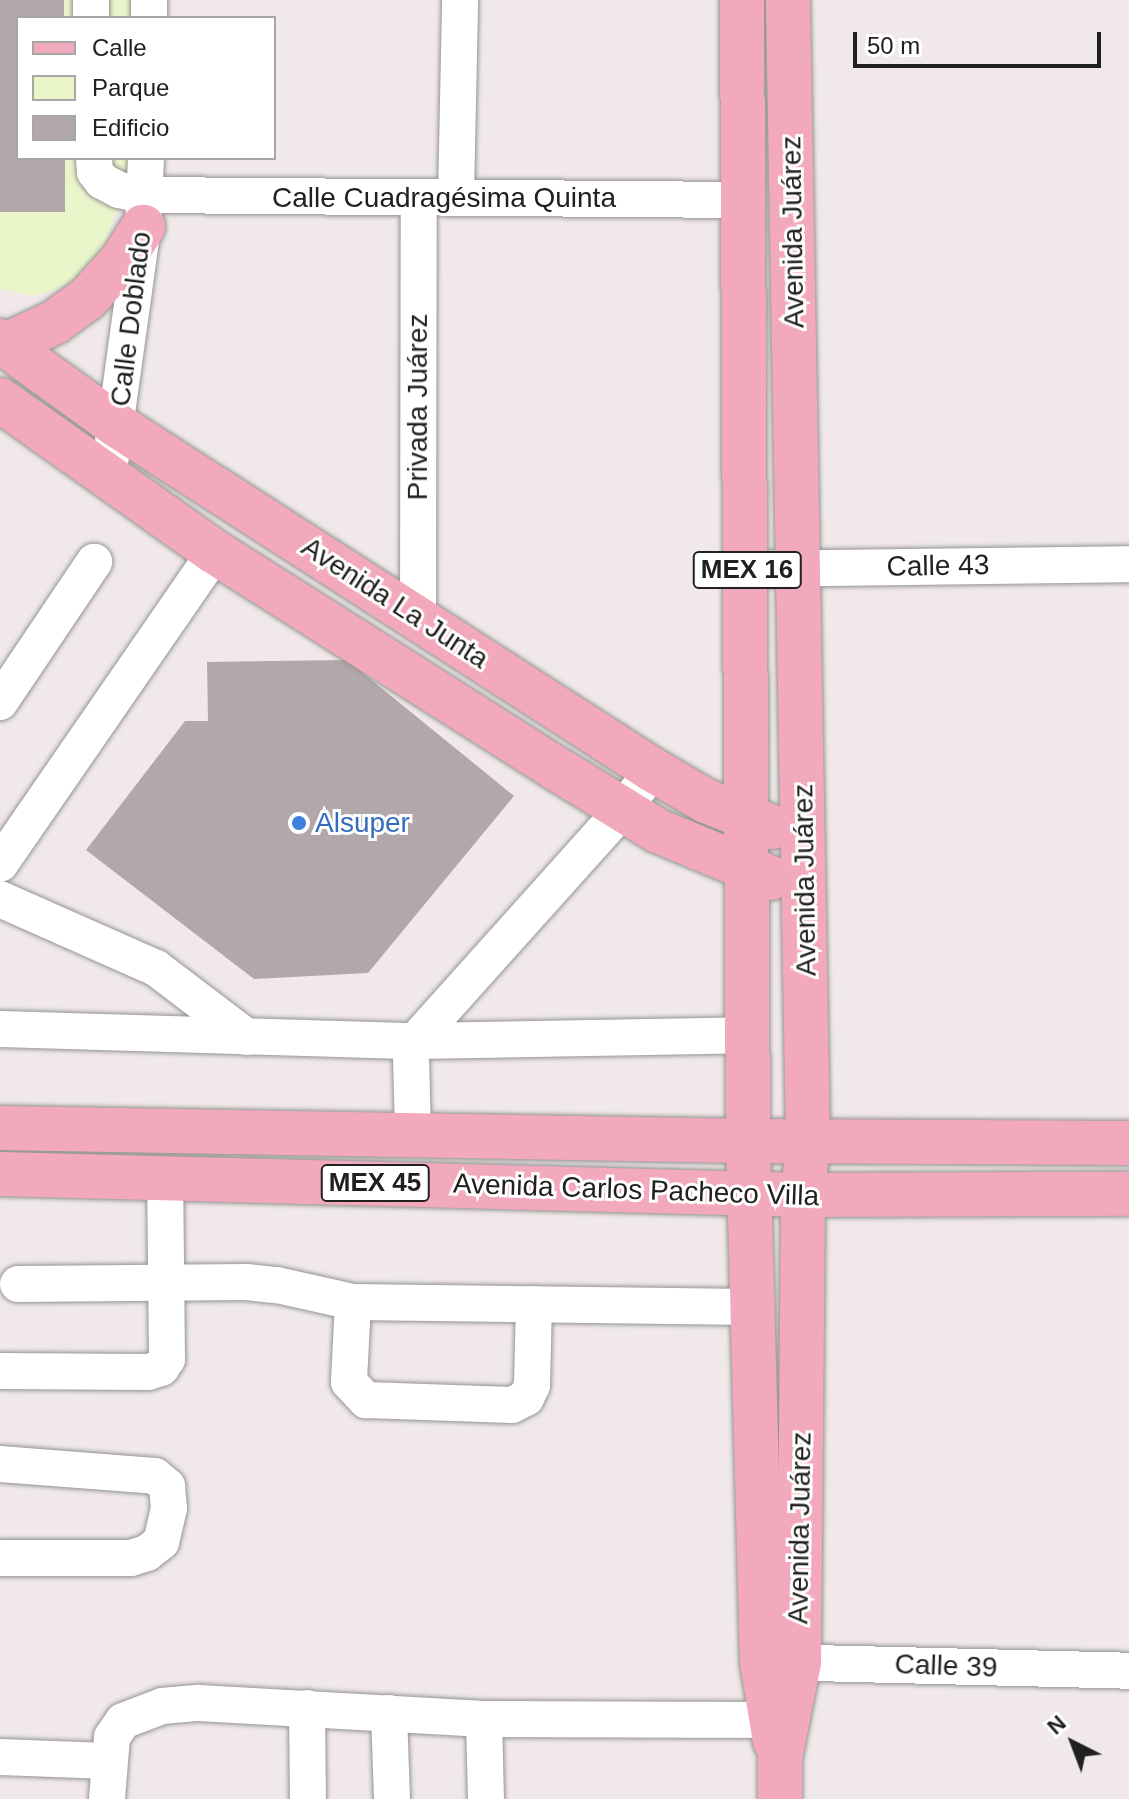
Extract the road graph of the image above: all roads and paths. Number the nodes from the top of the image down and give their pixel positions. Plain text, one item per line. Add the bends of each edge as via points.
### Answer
1 (460, 0) edge
2 (742, 0) edge
3 (788, 0) edge
4 (94, 160) edge
5 (146, 160) edge
6 (419, 197) junction
7 (456, 197) junction
8 (743, 200) junction
9 (144, 211) junction
10 (3, 343) edge
11 (0, 400) edge
12 (118, 426) junction
13 (108, 478) junction
14 (215, 552) junction
15 (94, 562) dead end
16 (1129, 564) edge
17 (799, 567) junction
18 (747, 569) junction
19 (418, 617) junction
20 (0, 702) edge
21 (653, 770) junction
22 (623, 809) junction
23 (748, 819) junction
24 (805, 837) junction
25 (0, 864) edge
26 (748, 871) junction
27 (805, 887) junction
28 (0, 899) edge
29 (0, 1029) edge
30 (748, 1035) junction
31 (247, 1037) junction
32 (415, 1041) junction
33 (0, 1128) edge
34 (413, 1133) junction
35 (808, 1140) junction
36 (748, 1141) junction
37 (1129, 1143) edge
38 (0, 1174) edge
39 (165, 1178) junction
40 (750, 1192) junction
41 (1129, 1194) edge
42 (803, 1195) junction
43 (165, 1282) junction
44 (18, 1284) dead end
45 (353, 1302) junction
46 (534, 1304) junction
47 (753, 1307) junction
48 (0, 1371) edge
49 (0, 1464) edge
50 (0, 1558) edge
51 (780, 1662) junction
52 (1129, 1671) edge
53 (307, 1708) junction
54 (389, 1713) junction
55 (484, 1719) junction
56 (780, 1749) edge
57 (0, 1757) edge
58 (108, 1761) junction
59 (107, 1799) edge
60 (308, 1799) edge
61 (392, 1799) edge
62 (486, 1799) edge

1 - 7 street
2 - 8 main road, Avenida Juárez / MEX 16
3 - 17 main road, Avenida Juárez / MEX 16
4 - 9 street, Calle Cuadragésima Quinta via 102,181
5 - 9 street, Calle Doblado
6 - 7 street, Calle Cuadragésima Quinta
6 - 9 street, Calle Cuadragésima Quinta
6 - 19 street, Privada Juárez
7 - 8 street, Calle Cuadragésima Quinta
8 - 18 main road, Avenida Juárez / MEX 16
9 - 10 main road via 123,259 87,299 55,322
9 - 12 street, Calle Doblado
10 - 12 main road, Avenida La Junta
11 - 13 main road, Avenida La Junta
12 - 13 street, Calle Doblado
12 - 19 main road, Avenida La Junta
13 - 14 main road, Avenida La Junta
14 - 22 main road, Avenida La Junta
14 - 25 street
15 - 20 street
16 - 17 street, Calle 43
17 - 18 street, Calle 43
17 - 24 main road, Avenida Juárez / MEX 16
18 - 23 main road, Avenida Juárez / MEX 16
19 - 21 main road, Avenida La Junta
21 - 22 street
21 - 23 main road, Avenida La Junta
22 - 26 main road, Avenida La Junta via 658,831
22 - 32 street
23 - 24 main road, Avenida La Junta
23 - 26 main road, Avenida Juárez / MEX 16
24 - 27 main road, Avenida Juárez / MEX 16
26 - 27 main road, Avenida La Junta
26 - 30 main road, Avenida Juárez / MEX 16
27 - 35 main road, Avenida Juárez / MEX 16
28 - 31 street via 146,963
29 - 31 street
30 - 32 street
30 - 36 main road, Avenida Juárez / MEX 16
31 - 32 street
32 - 34 street
33 - 34 main road, Avenida Carlos Pacheco Villa / MEX 45
34 - 36 main road, Avenida Carlos Pacheco Villa / MEX 45
35 - 36 main road, Avenida Carlos Pacheco Villa / MEX 45
35 - 37 main road, Avenida Carlos Pacheco Villa / MEX 45
35 - 42 main road, Avenida Juárez
36 - 40 main road, Avenida Juárez
38 - 39 main road, Avenida Carlos Pacheco Villa / MEX 45
39 - 40 main road, Avenida Carlos Pacheco Villa / MEX 45
39 - 43 street
40 - 42 main road, Avenida Carlos Pacheco Villa / MEX 45
40 - 47 main road, Avenida Juárez
41 - 42 main road, Avenida Carlos Pacheco Villa / MEX 45
42 - 51 main road, Avenida Juárez
43 - 44 street
43 - 45 street via 277,1285
43 - 48 street via 167,1359 161,1368
45 - 46 street
45 - 46 street via 349,1382 366,1400 512,1405 526,1398 532,1385
46 - 47 street
47 - 51 main road, Avenida Juárez
49 - 50 street via 155,1476 167,1486 169,1508 161,1542 131,1558
51 - 52 street, Calle 39
51 - 56 main road, Avenida Juárez
53 - 54 street
53 - 58 street via 162,1706 123,1721 112,1737
53 - 60 street
54 - 55 street
54 - 61 street
55 - 56 street
55 - 62 street
57 - 58 street
58 - 59 street

